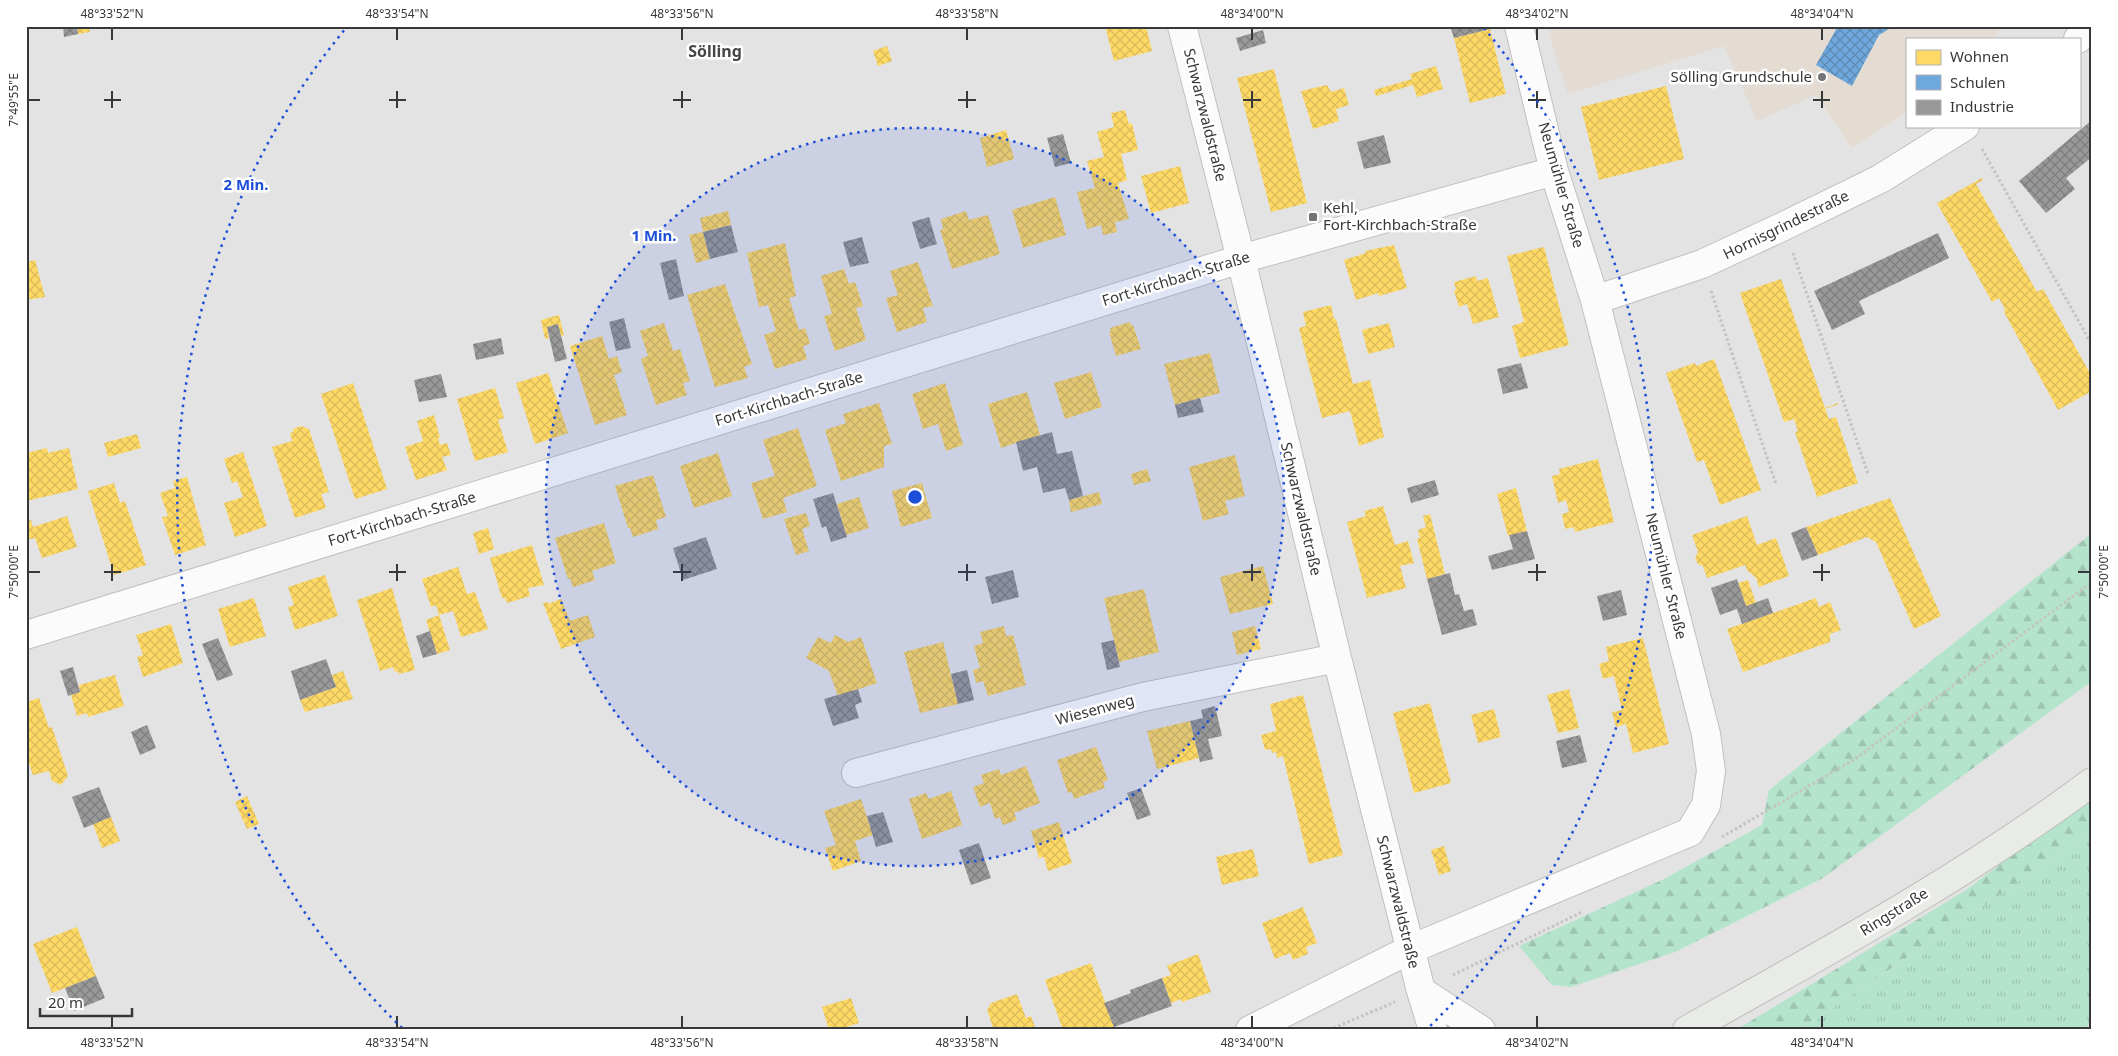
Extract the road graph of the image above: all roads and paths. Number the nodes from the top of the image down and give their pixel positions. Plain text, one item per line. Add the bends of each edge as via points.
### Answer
1 (1182, 26) edge
2 (1519, 26) edge
3 (2089, 26) edge
4 (2079, 38) edge
5 (1972, 135) edge
6 (1554, 171) junction
7 (1784, 226) junction
8 (1241, 259) junction
9 (1702, 264) junction
10 (1595, 300) junction
11 (2092, 345) edge
12 (1868, 474) dead end
13 (1776, 484) dead end
14 (26, 635) edge
15 (1337, 658) junction
16 (856, 773) dead end
17 (2092, 782) edge
18 (1410, 949) junction
19 (1421, 991) junction
20 (1250, 1030) edge
21 (1433, 1030) edge
22 (1481, 1030) edge
23 (1687, 1030) edge

1 - 8 street, Schwarzwaldstraße
2 - 6 street, Neumühler Straße
3 - 4 street
5 - 7 street, Hornisgrindestraße
5 - 11 path
6 - 8 street, Fort-Kirchbach-Straße
6 - 10 street, Neumühler Straße
7 - 9 street, Hornisgrindestraße
7 - 12 path
8 - 14 street, Fort-Kirchbach-Straße
8 - 15 street, Schwarzwaldstraße
9 - 10 street, Hornisgrindestraße
9 - 13 path
10 - 18 street, Neumühler Straße via 1706,734 1711,771 1706,805 1690,832
15 - 16 street, Wiesenweg via 1143,697
15 - 18 street, Schwarzwaldstraße
17 - 23 main road, Ringstraße via 2034,825 1863,932
18 - 19 street, Schwarzwaldstraße
18 - 20 street, Neumühler Straße
19 - 21 street, Schwarzwaldstraße
19 - 22 street

